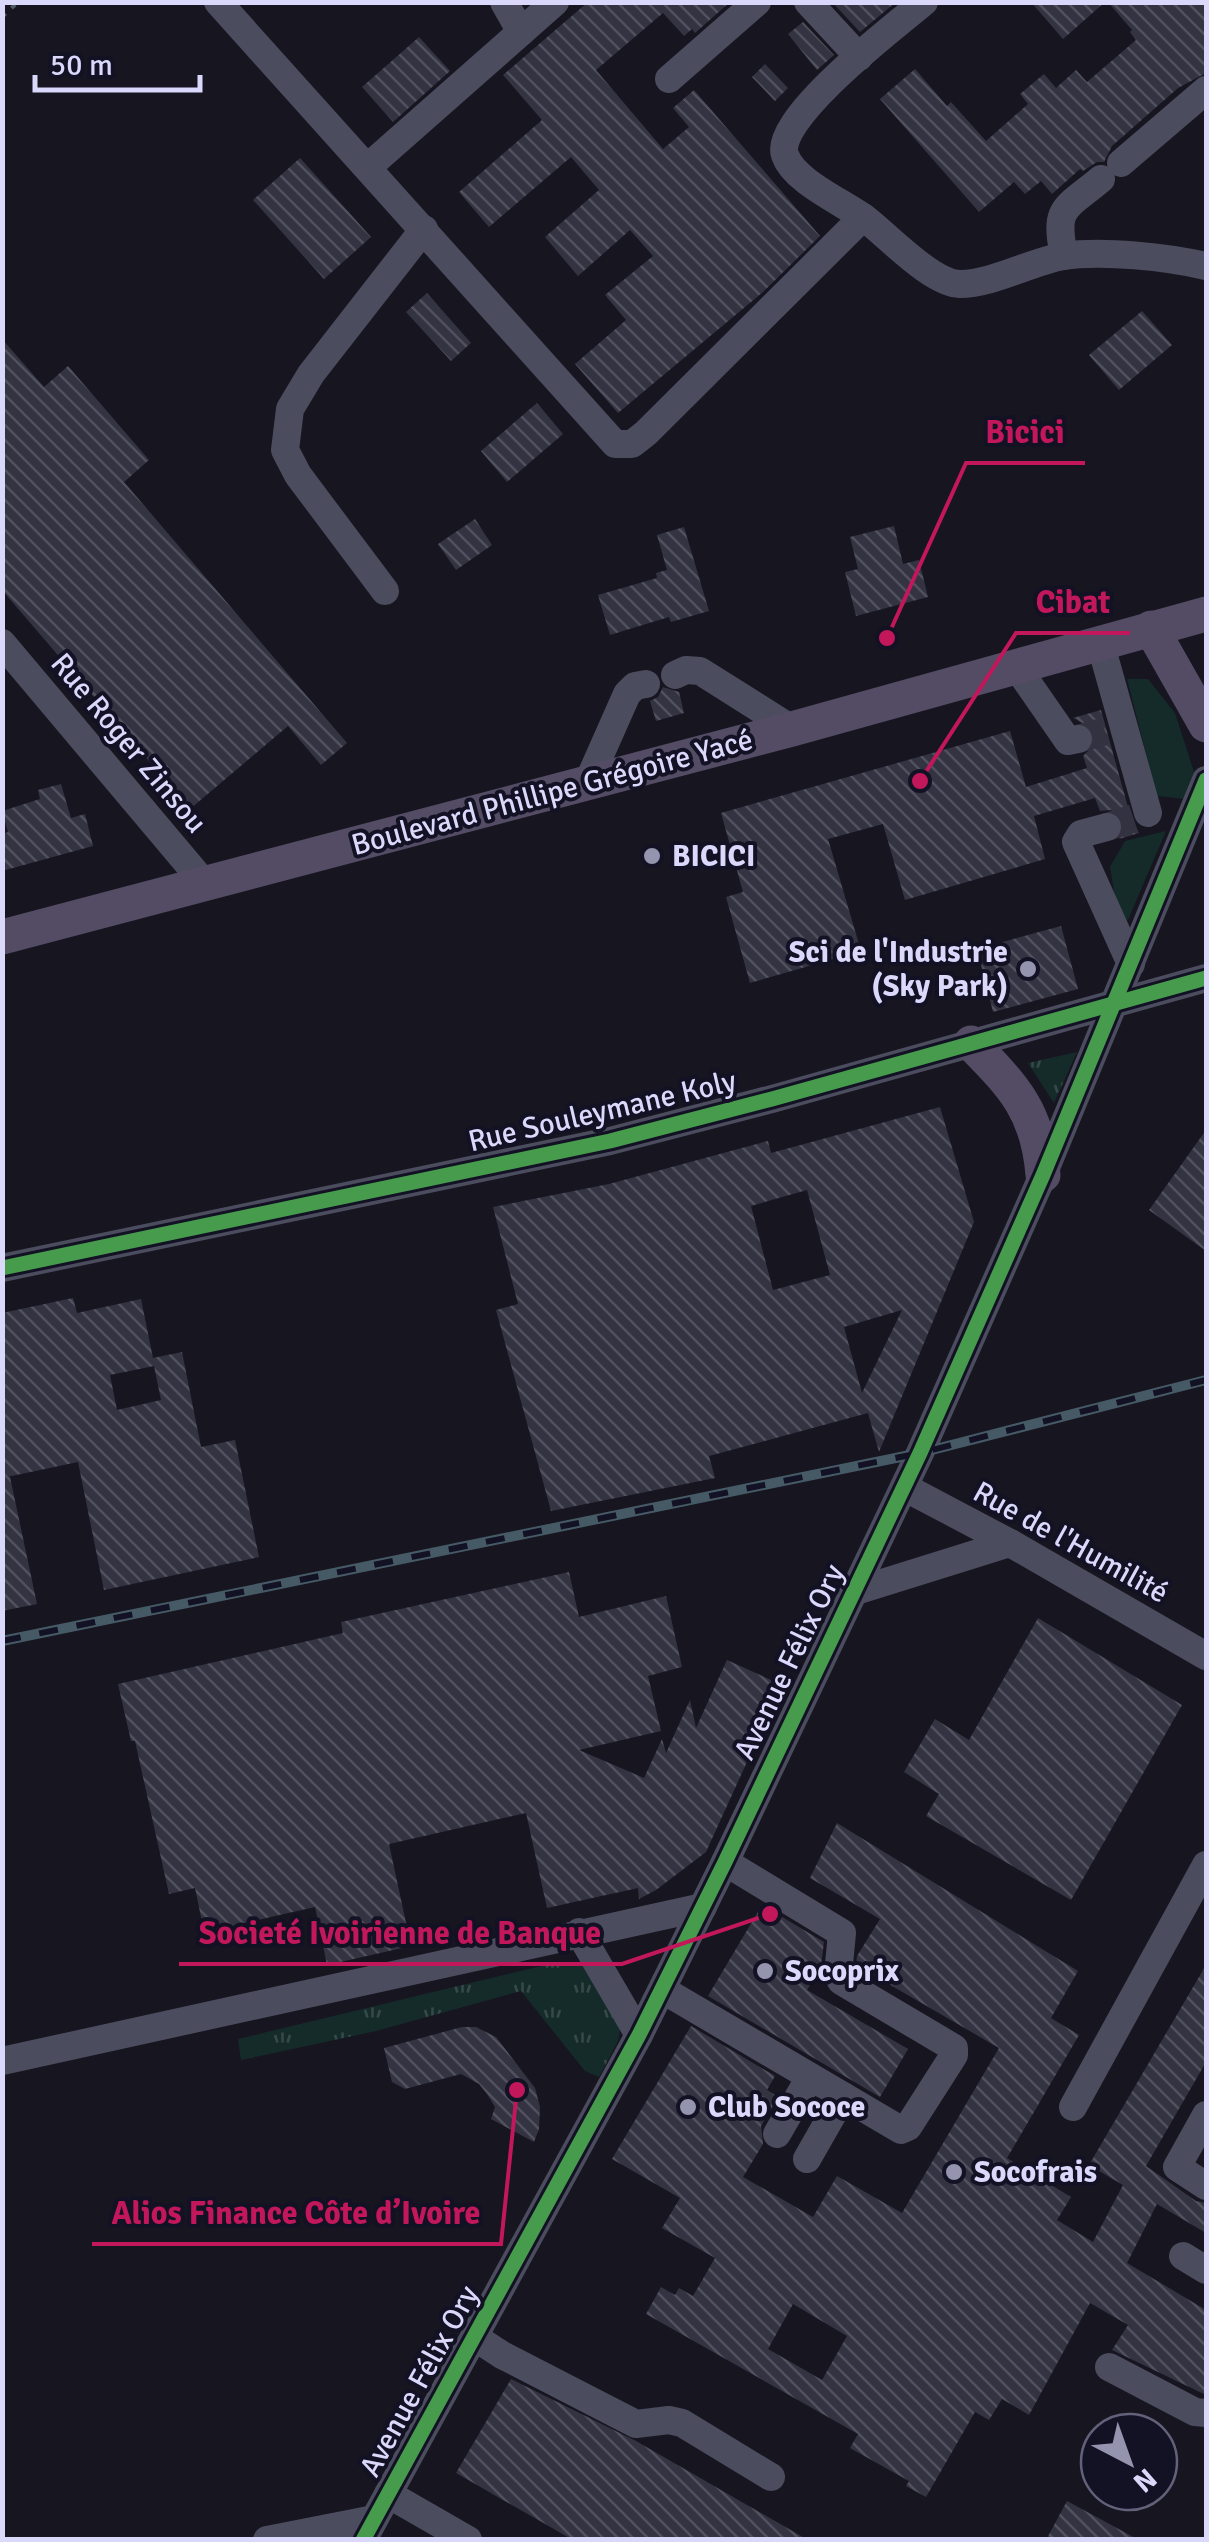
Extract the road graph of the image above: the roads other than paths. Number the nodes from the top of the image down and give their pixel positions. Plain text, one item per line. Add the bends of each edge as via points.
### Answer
1 (218, 2) edge
2 (504, 2) edge
3 (555, 2) edge
4 (758, 2) edge
5 (808, 2) edge
6 (924, 2) edge
7 (522, 32) junction
8 (859, 57) junction
9 (670, 79) dead end
10 (1204, 97) edge
11 (368, 167) junction
12 (863, 217) junction
13 (424, 229) junction
14 (1064, 256) junction
15 (1206, 266) edge
16 (1206, 588) edge
17 (385, 591) dead end
18 (1206, 614) edge
19 (1151, 628) junction
20 (1100, 642) junction
21 (2, 643) edge
22 (1016, 666) junction
23 (675, 675) dead end
24 (646, 684) dead end
25 (1206, 725) edge
26 (792, 729) junction
27 (1078, 739) dead end
28 (1206, 780) edge
29 (588, 782) junction
30 (1107, 826) tunnel mouth
31 (1187, 828) junction
32 (204, 884) junction
33 (2, 937) edge
34 (1131, 964) junction
35 (1206, 978) edge
36 (1115, 1002) junction
37 (971, 1042) junction
38 (1043, 1175) junction
39 (2, 1268) edge
40 (904, 1487) junction
41 (1010, 1543) junction
42 (853, 1592) junction
43 (1206, 1656) edge
44 (724, 1862) junction
45 (1206, 1865) edge
46 (703, 1907) junction
47 (579, 1932) junction
48 (663, 1990) junction
49 (639, 2035) junction
50 (2, 2061) edge
51 (810, 2077) junction
52 (843, 2096) junction
53 (1073, 2107) dead end
54 (1206, 2115) edge
55 (777, 2134) dead end
56 (807, 2159) dead end
57 (1206, 2186) edge
58 (476, 2338) junction
59 (1109, 2367) dead end
60 (1206, 2412) edge
61 (771, 2477) dead end
62 (388, 2494) junction
63 (369, 2529) edge
64 (266, 2540) edge
65 (468, 2540) edge

1 - 11 street
2 - 7 street
3 - 7 street
4 - 9 street
5 - 8 street
6 - 8 street
7 - 11 street
8 - 12 street via 796,118 783,142 793,169
10 - 14 street via 1065,210 1058,224
11 - 13 street
12 - 13 street via 632,444 615,444
12 - 14 street via 934,275 958,284
13 - 17 street via 312,374 290,409 285,450
14 - 15 street
16 - 20 main road, Boulevard Phillipe Grégoire Yacé
18 - 19 main road, Boulevard Phillipe Grégoire Yacé
19 - 20 main road, Boulevard Phillipe Grégoire Yacé
19 - 25 main road
20 - 22 main road, Boulevard Phillipe Grégoire Yacé
20 - 31 street via 1115,727 1141,815
21 - 32 street, Rue Roger Zinsou
22 - 26 main road, Boulevard Phillipe Grégoire Yacé
22 - 27 street via 1068,741
23 - 26 street via 700,671
24 - 29 street via 627,694
26 - 29 main road, Boulevard Phillipe Grégoire Yacé
28 - 31 street, Avenue Félix Ory
29 - 32 main road, Boulevard Phillipe Grégoire Yacé
30 - 34 street via 1080,834 1076,842
31 - 34 street, Avenue Félix Ory
32 - 33 main road, Boulevard Phillipe Grégoire Yacé
34 - 36 street, Avenue Félix Ory
35 - 36 street, Rue Souleymane Koly
36 - 37 street, Rue Souleymane Koly
36 - 38 street, Avenue Félix Ory
37 - 38 main road via 1031,1118
37 - 39 street, Rue Souleymane Koly via 610,1141
38 - 40 street, Avenue Félix Ory
40 - 41 street, Rue de l'Humilité
40 - 42 street, Avenue Félix Ory
41 - 42 street
41 - 43 street, Rue de l'Humilité
42 - 44 street, Avenue Félix Ory
44 - 46 street, Avenue Félix Ory
44 - 52 street via 842,1932 841,1981 954,2048 905,2130
45 - 53 street
46 - 47 street
46 - 48 street, Avenue Félix Ory
47 - 49 street
47 - 50 street
48 - 49 street, Avenue Félix Ory
48 - 51 street
49 - 58 street, Avenue Félix Ory
51 - 52 street
51 - 55 street
52 - 56 street
54 - 57 street via 1178,2167
58 - 61 street via 636,2424 682,2423
58 - 62 street, Avenue Félix Ory
59 - 60 street
62 - 63 street, Avenue Félix Ory
62 - 65 street
63 - 64 street

